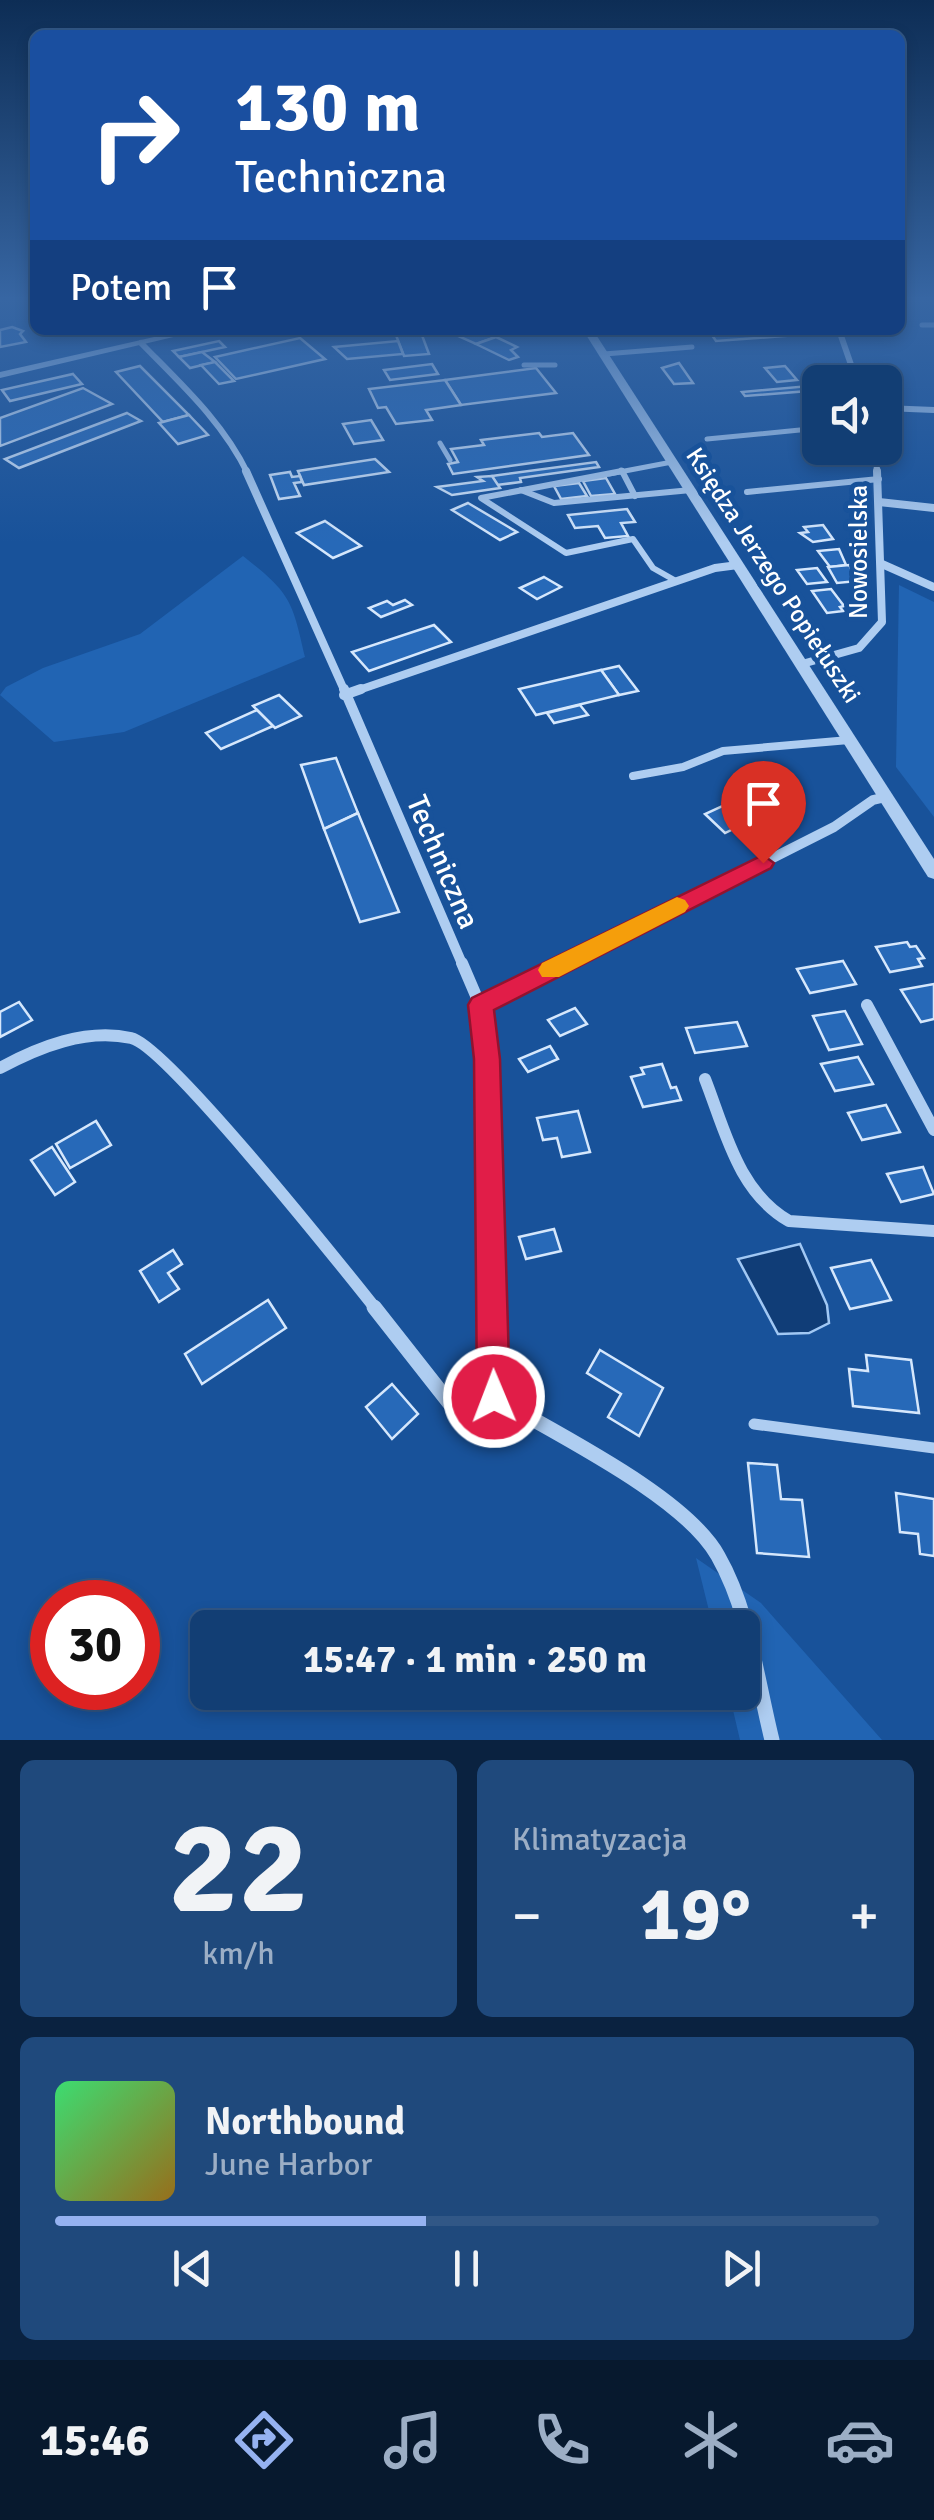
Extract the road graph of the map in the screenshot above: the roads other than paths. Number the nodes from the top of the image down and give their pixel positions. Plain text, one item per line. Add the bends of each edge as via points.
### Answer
1 (177, 380) edge
2 (620, 380) edge
3 (902, 409) edge
4 (934, 410) edge
5 (802, 430) edge
6 (707, 439) dead end
7 (440, 443) dead end
8 (450, 460) dead end
9 (672, 462) junction
10 (878, 465) edge
11 (621, 470) junction
12 (879, 479) junction
13 (522, 490) junction
14 (691, 490) junction
15 (747, 492) dead end
16 (635, 496) junction
17 (880, 502) junction
18 (934, 508) edge
19 (882, 564) junction
20 (738, 565) junction
21 (676, 581) junction
22 (934, 587) edge
23 (802, 664) junction
24 (344, 696) junction
25 (849, 740) junction
26 (633, 776) dead end
27 (886, 797) junction
28 (934, 873) edge
29 (480, 1005) junction
30 (866, 1005) dead end
31 (0, 1068) edge
32 (705, 1079) dead end
33 (934, 1130) edge
34 (934, 1230) edge
35 (494, 1397) junction
36 (754, 1424) dead end
37 (934, 1448) edge
38 (772, 1740) edge

1 - 24 street, Techniczna via 234,447
2 - 9 street, Księdza Jerzego Popiełuszki
3 - 4 street
5 - 6 lane
7 - 8 lane
9 - 11 lane
9 - 14 street, Księdza Jerzego Popiełuszki
10 - 12 street, Nowosielska
11 - 13 lane
11 - 16 lane
12 - 15 lane
12 - 17 street, Nowosielska
13 - 16 lane via 554,504
13 - 21 lane via 481,498 566,552 633,540 653,568
14 - 16 lane
14 - 20 street, Księdza Jerzego Popiełuszki
17 - 18 street
17 - 19 street, Nowosielska
19 - 22 street
19 - 23 street, Nowosielska via 877,632 846,655
20 - 21 street
20 - 23 street, Księdza Jerzego Popiełuszki
21 - 24 street
23 - 25 street, Księdza Jerzego Popiełuszki
24 - 29 street, Techniczna
25 - 26 lane via 723,751
25 - 27 street, Księdza Jerzego Popiełuszki
27 - 28 street, Księdza Jerzego Popiełuszki
27 - 29 street
29 - 35 street, Techniczna via 487,1059
30 - 33 street
31 - 35 street via 40,1048 94,1036 136,1038 295,1207 466,1424
32 - 34 street via 755,1197 771,1214 789,1221
35 - 38 street via 688,1518 717,1552
36 - 37 lane

